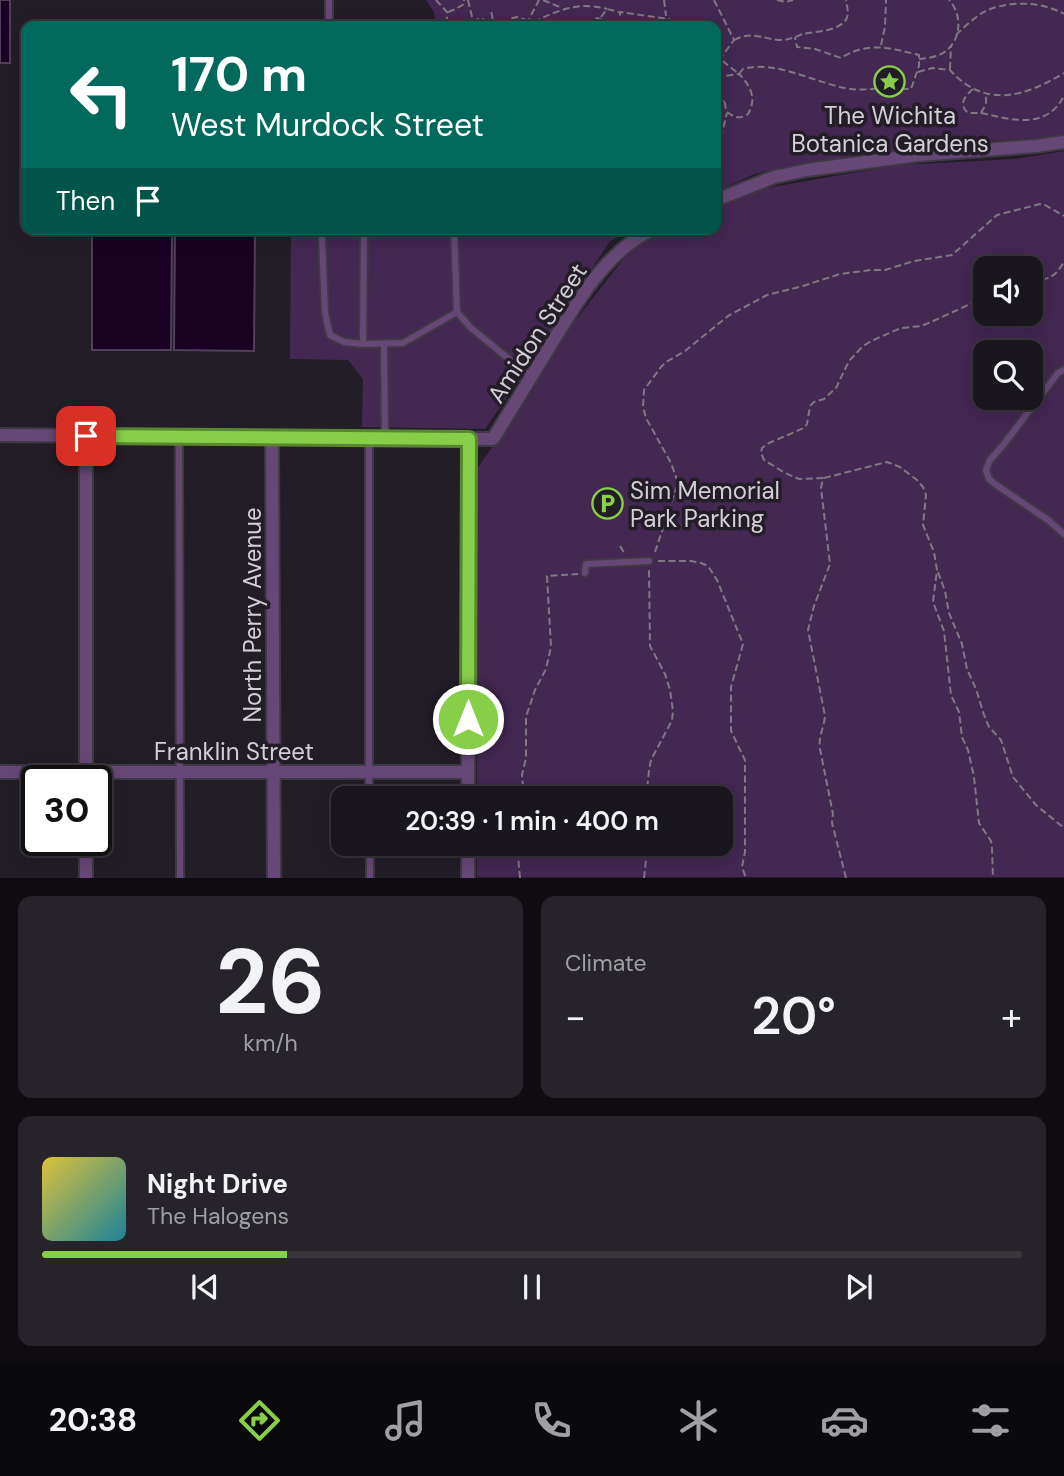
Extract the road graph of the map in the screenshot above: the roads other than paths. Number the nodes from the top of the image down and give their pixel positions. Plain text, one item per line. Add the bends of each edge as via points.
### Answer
1 (329, 0) edge
2 (329, 21) edge
3 (1064, 142) edge
4 (721, 198) edge
5 (364, 235) edge
6 (454, 235) edge
7 (640, 235) edge
8 (322, 239) dead end
9 (457, 312) junction
10 (363, 344) junction
11 (384, 344) junction
12 (1064, 370) edge
13 (531, 377) junction
14 (0, 435) edge
15 (86, 436) junction
16 (179, 437) junction
17 (272, 437) junction
18 (369, 438) junction
19 (385, 438) junction
20 (469, 439) junction
21 (1064, 534) edge
22 (649, 561) road end
23 (585, 573) road end
24 (86, 765) edge
25 (0, 772) edge
26 (180, 772) junction
27 (274, 772) junction
28 (369, 772) junction
29 (468, 772) junction
30 (21, 773) edge
31 (112, 775) edge
32 (369, 786) edge
33 (468, 786) edge
34 (86, 856) edge
35 (370, 856) edge
36 (468, 856) edge
37 (86, 877) edge
38 (180, 877) edge
39 (274, 877) edge
40 (370, 877) edge
41 (468, 877) edge

1 - 2 lane
3 - 4 street via 807,170 774,177
5 - 10 lane
6 - 9 lane
7 - 13 street, Amidon Street via 615,254 579,299
8 - 10 lane via 330,334 344,342
9 - 11 lane via 403,343
9 - 13 lane
10 - 11 lane
11 - 19 lane
12 - 21 lane via 990,460 986,471 995,484
13 - 20 street, Amidon Street via 494,439
14 - 15 street
15 - 16 street
15 - 24 street
16 - 17 street
16 - 26 lane
17 - 18 street
17 - 27 street, North Perry Avenue
18 - 19 street
18 - 28 lane
19 - 20 street
20 - 29 street
22 - 23 lane via 586,564
25 - 30 street, Franklin Street
26 - 27 street, Franklin Street
26 - 31 street, Franklin Street
26 - 38 lane
27 - 28 street, Franklin Street
27 - 39 street, North Perry Avenue
28 - 29 street, Franklin Street
28 - 32 lane
29 - 33 street
34 - 37 street
35 - 40 lane
36 - 41 street

